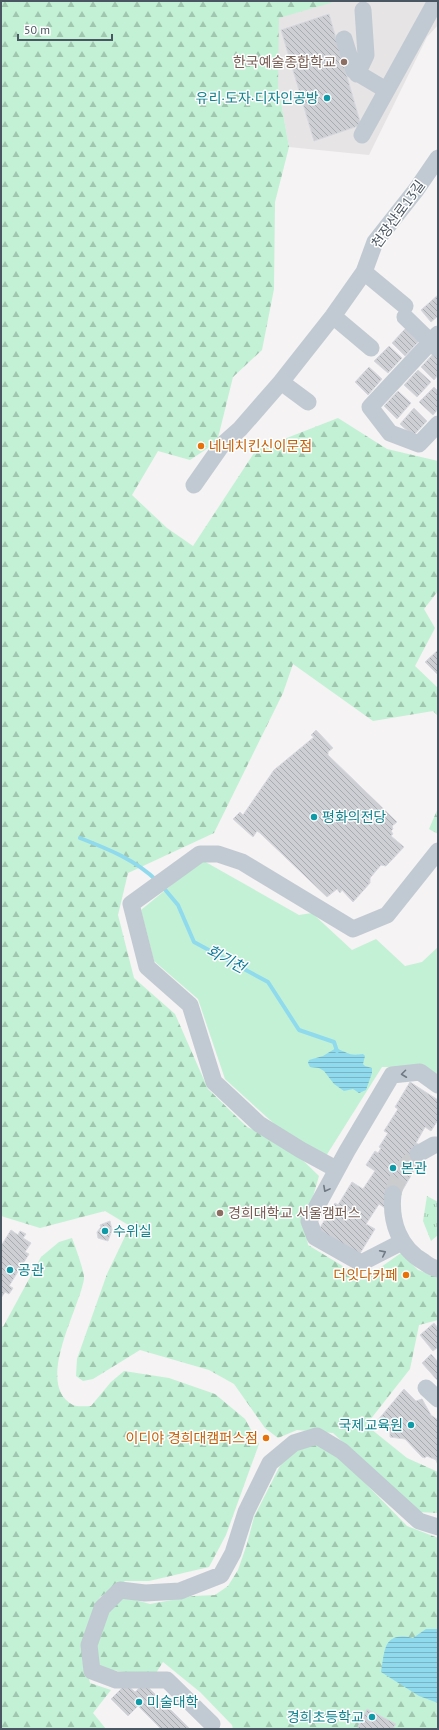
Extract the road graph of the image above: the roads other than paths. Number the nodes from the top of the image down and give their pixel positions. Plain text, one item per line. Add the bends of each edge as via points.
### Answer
1 (436, 1) edge
2 (363, 10) dead end
3 (344, 39) dead end
4 (357, 74) junction
5 (386, 90) junction
6 (362, 135) dead end
7 (438, 158) edge
8 (364, 272) junction
9 (333, 316) junction
10 (436, 342) edge
11 (371, 348) dead end
12 (281, 382) junction
13 (308, 402) dead end
14 (438, 424) edge
15 (194, 485) dead end
16 (438, 851) edge
17 (438, 1085) edge
18 (438, 1145) edge
19 (418, 1154) tunnel mouth
20 (336, 1169) junction
21 (393, 1194) tunnel mouth
22 (402, 1242) junction
23 (438, 1269) edge
24 (438, 1527) edge
25 (212, 1724) dead end

1 - 5 street
2 - 4 street via 366,55
3 - 4 street via 351,66
4 - 5 street
5 - 6 street
7 - 8 street, 천장산로13길 via 375,242
8 - 9 street, 천장산로13길
8 - 10 street
9 - 11 street
9 - 12 street, 천장산로13길
10 - 14 street via 370,407 390,433 419,444
12 - 13 street
12 - 15 street, 천장산로13길 via 240,429 222,445
16 - 20 street via 387,915 353,929 242,862 218,854 200,854 131,904 147,967 190,1005 214,1082 259,1124
17 -> 20 street via 420,1072 392,1075
18 - 19 street
20 -> 22 street via 309,1221 315,1236 361,1264
21 - 22 street via 394,1225
22 - 23 street via 416,1258
24 - 25 street via 419,1521 342,1451 317,1436 294,1443 270,1464 246,1512 233,1553 220,1575 180,1591 145,1593 120,1590 102,1608 89,1645 92,1671 116,1680 166,1680

